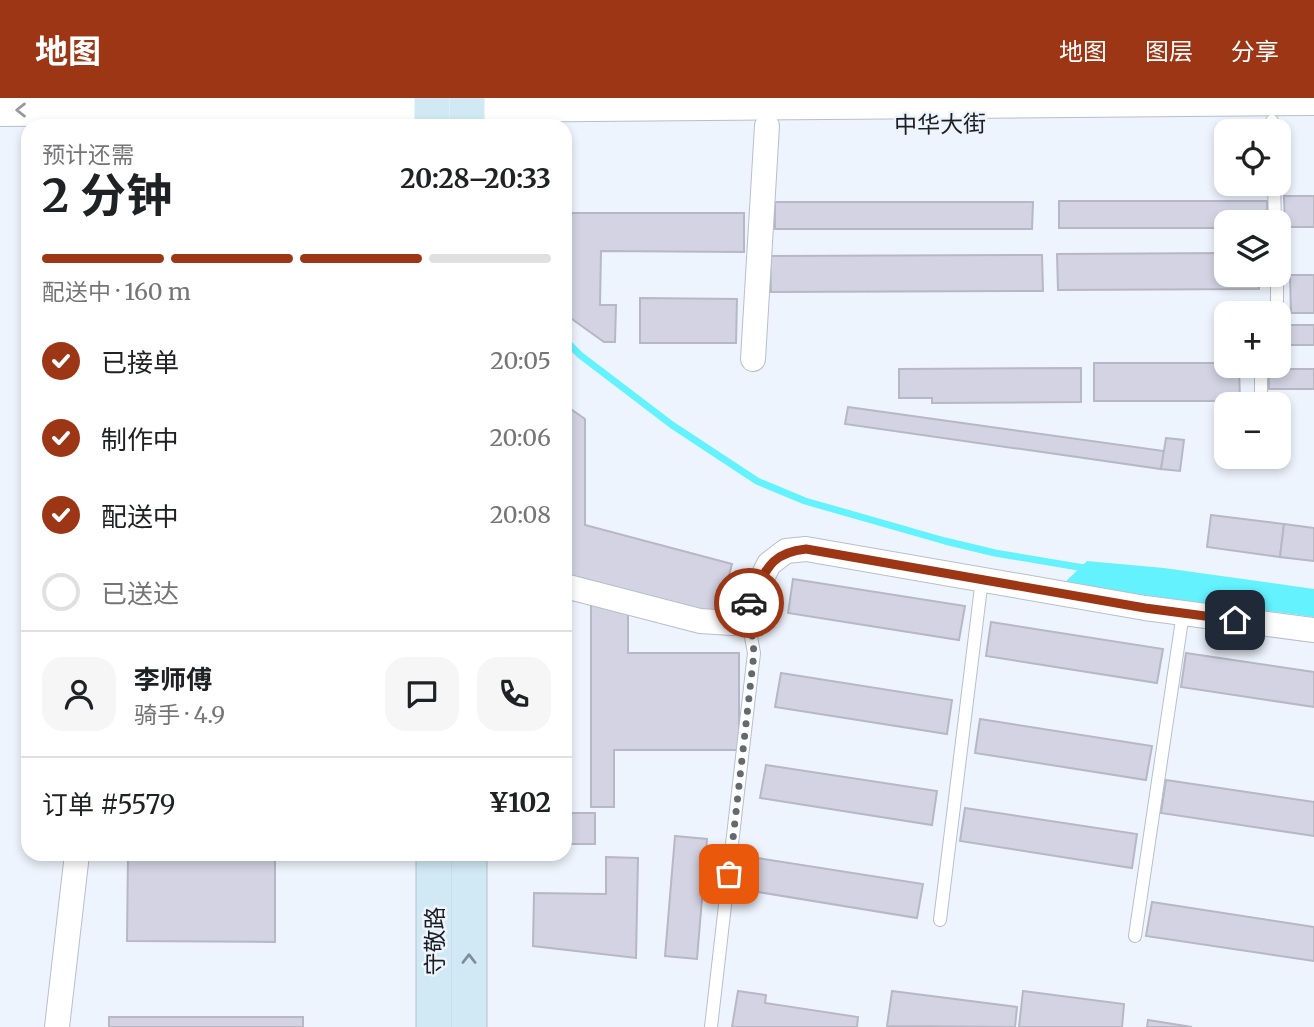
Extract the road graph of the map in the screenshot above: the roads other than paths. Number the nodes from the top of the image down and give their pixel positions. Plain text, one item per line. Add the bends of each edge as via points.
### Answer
1 (920, 101) edge
2 (1312, 105) edge
3 (1168, 107) edge
4 (0, 110) edge
5 (467, 110) edge
6 (432, 111) edge
7 (1234, 119) edge
8 (1285, 119) edge
9 (767, 126) junction
10 (572, 127) edge
11 (0, 131) edge
12 (21, 131) edge
13 (753, 359) dead end
14 (982, 579) junction
15 (572, 588) edge
16 (746, 610) junction
17 (1183, 613) junction
18 (1314, 630) edge
19 (76, 861) edge
20 (433, 861) edge
21 (469, 861) edge
22 (940, 920) dead end
23 (1135, 936) dead end
24 (57, 1027) edge
25 (434, 1027) edge
26 (469, 1027) edge
27 (710, 1027) edge

1 - 3 street, 中华大街
1 - 5 street, 中华大街
2 - 3 street, 中华大街
2 - 8 street, 中华大街
3 - 7 street, 中华大街
3 - 9 street, 中华大街
6 -> 4 street, 中华大街
5 - 6 street, 中华大街
9 - 10 street, 中华大街
9 - 13 street
11 - 12 street
14 - 16 street via 806,549 786,551 769,564
14 - 17 street
14 - 22 lane
15 - 16 street via 715,623 732,623
16 - 27 lane via 754,653
17 - 18 street
17 - 23 lane
19 - 24 street
20 - 25 main road, 守敬路
26 -> 21 main road, 守敬路

